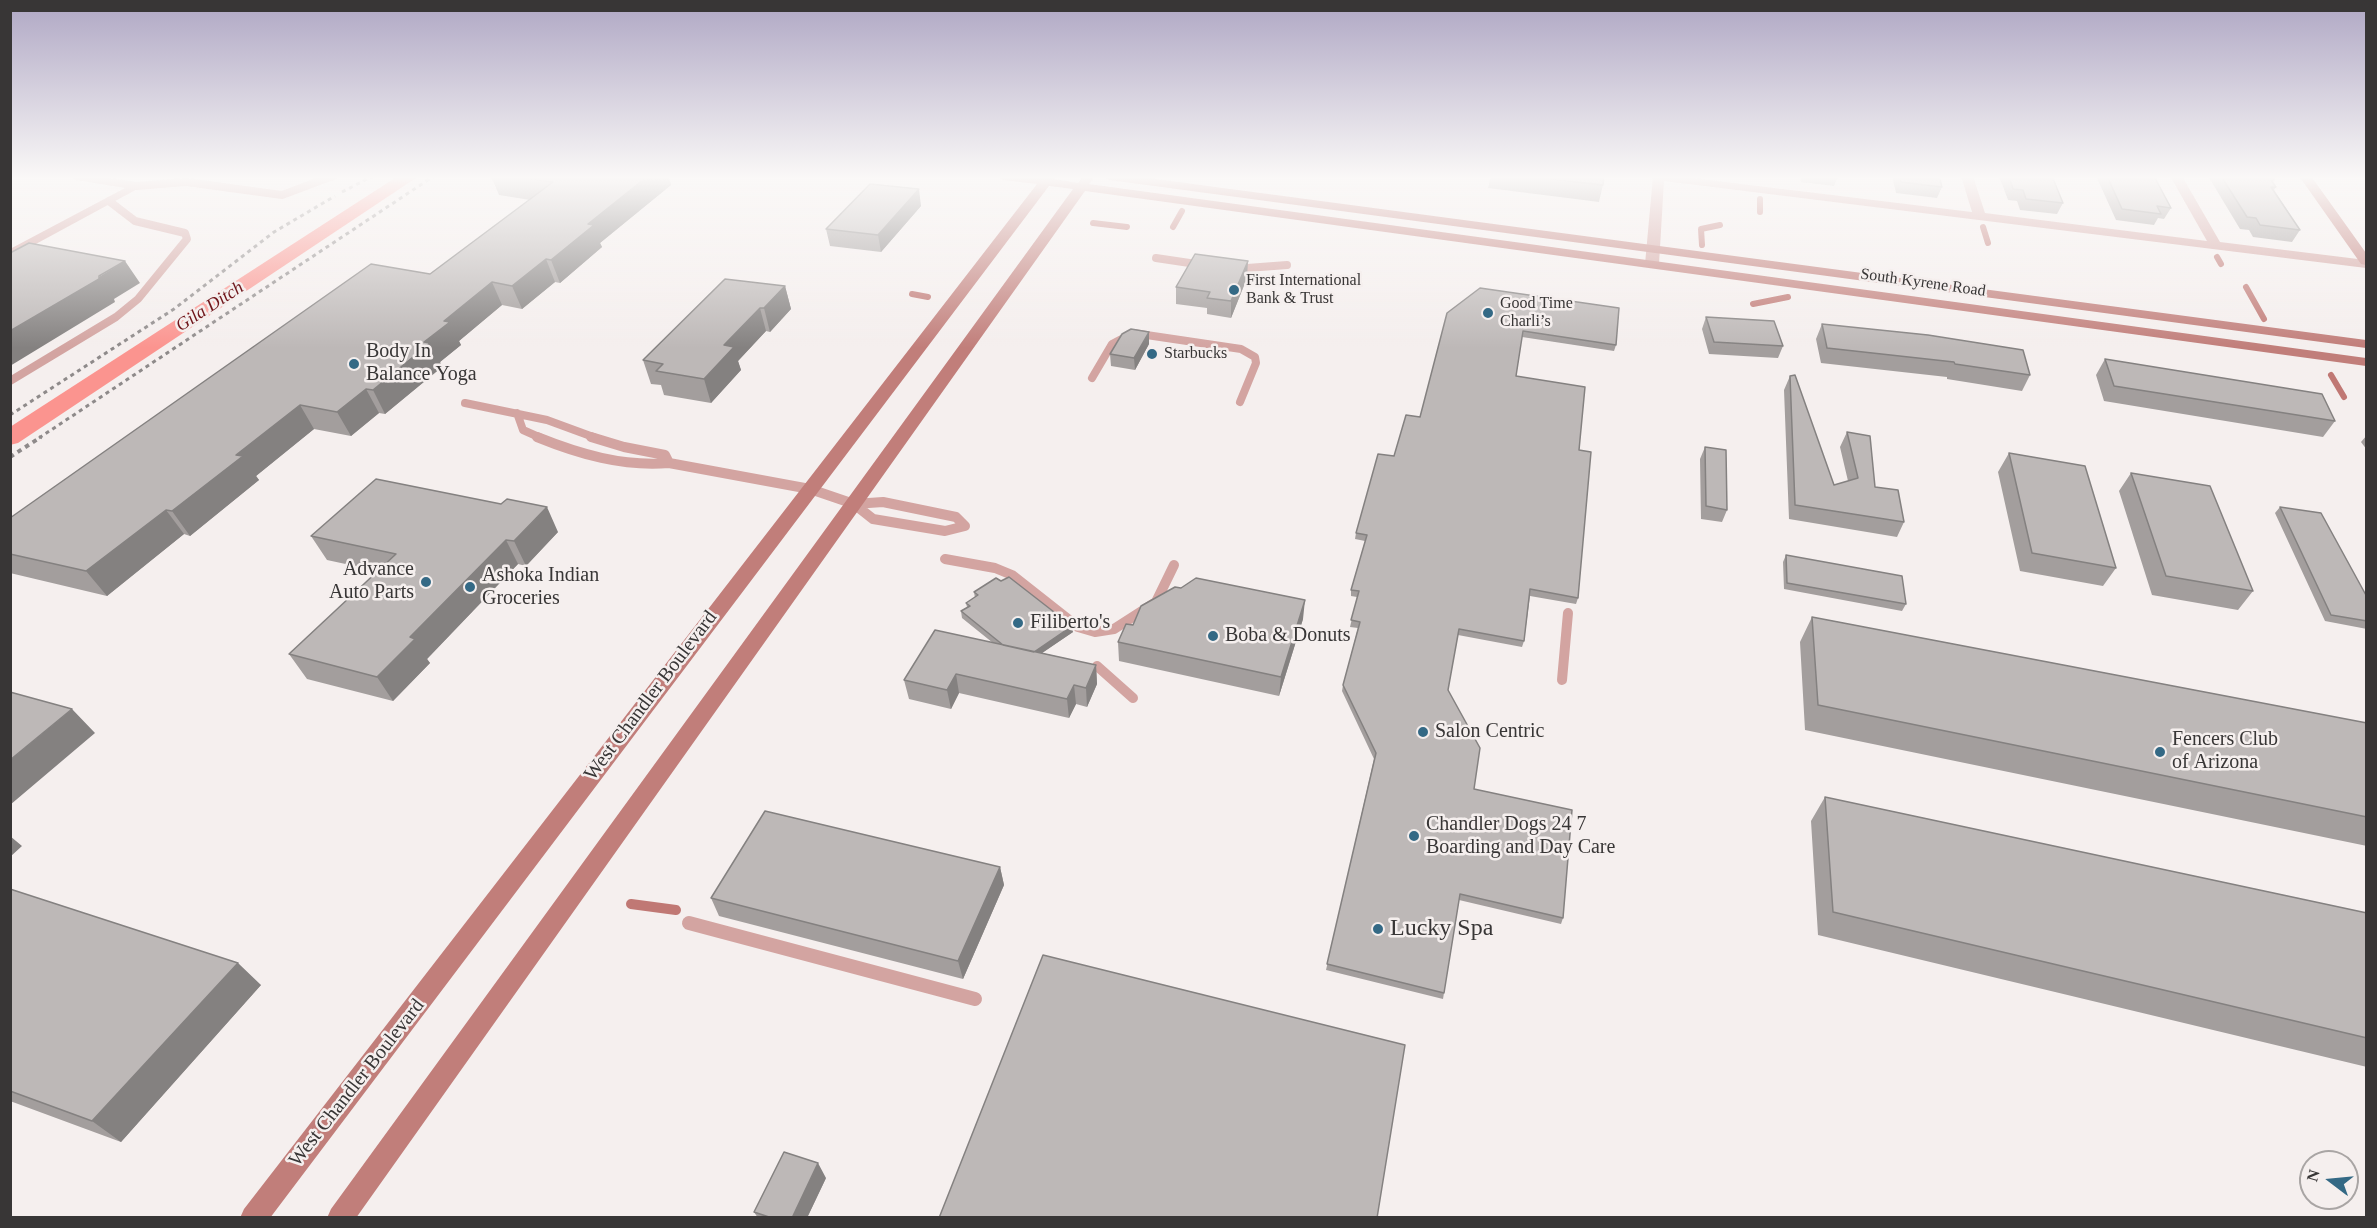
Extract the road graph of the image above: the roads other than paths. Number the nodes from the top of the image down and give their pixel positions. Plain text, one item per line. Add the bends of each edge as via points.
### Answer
1 (49, 233) edge
2 (185, 233) edge
3 (1005, 233) edge
4 (1048, 233) edge
5 (1423, 233) edge
6 (1542, 233) edge
7 (1654, 233) edge
8 (2113, 233) edge
9 (2209, 233) edge
10 (2346, 233) edge
11 (1428, 234) joint
12 (2216, 246) junction
13 (1653, 248) junction
14 (10, 254) edge
15 (1156, 258) dead end
16 (2367, 263) edge
17 (1652, 264) junction
18 (1287, 265) dead end
19 (1208, 266) edge
20 (1229, 269) edge
21 (2367, 344) edge
22 (2367, 362) edge
23 (1092, 378) dead end
24 (10, 381) edge
25 (1240, 402) dead end
26 (465, 403) dead end
27 (518, 413) junction
28 (669, 463) junction
29 (810, 489) junction
30 (854, 504) junction
31 (945, 559) dead end
32 (1174, 565) dead end
33 (1568, 613) dead end
34 (1097, 666) edge
35 (1562, 680) dead end
36 (1133, 698) dead end
37 (689, 923) dead end
38 (975, 999) dead end
39 (253, 1218) edge
40 (340, 1218) edge

1 - 14 street
2 - 24 lane via 187,239 138,299 116,317
3 - 29 main road, West Chandler Boulevard
4 - 30 main road
5 - 11 main road, South Kyrene Road
6 - 13 main road, South Kyrene Road
7 - 13 street
8 - 12 street
9 - 12 street
10 - 16 main road
11 - 17 main road, South Kyrene Road
12 - 16 street
13 - 17 street
13 - 21 main road, South Kyrene Road
15 - 19 lane
17 - 22 main road, South Kyrene Road
18 - 20 lane
23 - 25 lane via 1112,343 1133,333 1241,349 1256,357 1256,363
26 - 27 lane
27 - 28 lane via 624,447 665,455
27 - 28 lane via 523,430 548,442 588,455 652,466
28 - 29 lane
29 - 30 lane
29 - 39 main road, West Chandler Boulevard
30 - 30 lane via 873,519 945,531 965,526 956,517 905,506 883,502
30 - 40 main road
31 - 32 lane via 1005,572 1078,627 1103,632 1156,602
33 - 35 lane
34 - 36 lane
37 - 38 lane

